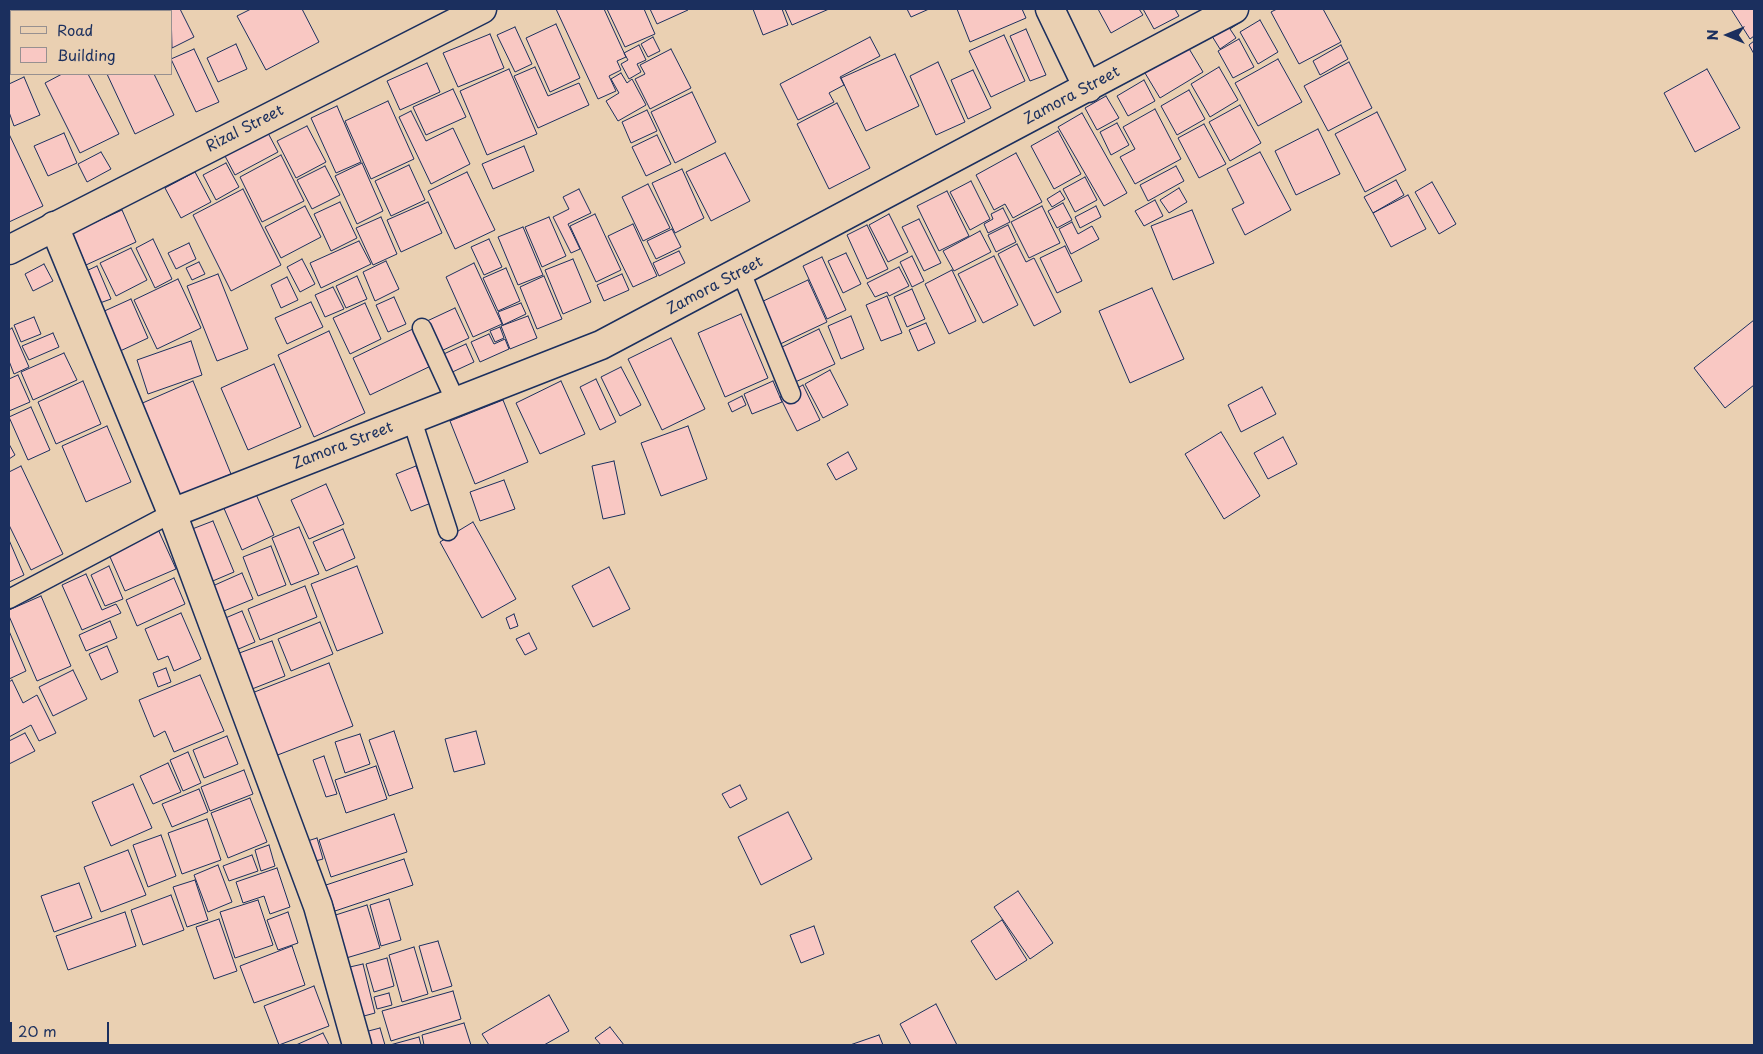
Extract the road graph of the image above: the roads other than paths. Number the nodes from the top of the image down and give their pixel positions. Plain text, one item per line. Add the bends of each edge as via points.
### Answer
1 (482, 9) edge
2 (1050, 9) edge
3 (1234, 9) edge
4 (1088, 88) junction
5 (54, 226) junction
6 (10, 247) edge
7 (741, 272) junction
8 (422, 328) dead end
9 (791, 394) dead end
10 (456, 402) junction
11 (412, 420) junction
12 (172, 513) junction
13 (448, 531) dead end
14 (9, 599) edge
15 (357, 1045) edge

1 - 5 street, Rizal Street
2 - 4 street
3 - 4 street, Zamora Street
4 - 7 street, Zamora Street
5 - 6 street, Rizal Street
5 - 12 street
7 - 9 lane
7 - 10 street, Zamora Street via 602,345
8 - 10 lane
10 - 11 street, Zamora Street
11 - 12 street, Zamora Street
11 - 13 lane
12 - 14 lane
12 - 15 street via 318,906

